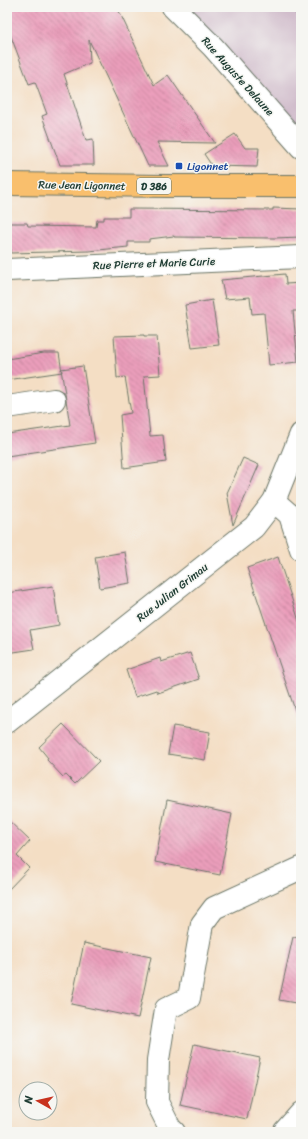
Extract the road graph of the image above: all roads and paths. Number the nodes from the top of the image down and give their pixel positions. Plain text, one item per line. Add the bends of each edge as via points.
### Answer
1 (174, 7) edge
2 (301, 147) edge
3 (7, 184) edge
4 (301, 186) edge
5 (301, 257) edge
6 (7, 270) edge
7 (54, 400) dead end
8 (7, 408) edge
9 (301, 434) edge
10 (274, 501) junction
11 (301, 549) edge
12 (7, 722) edge
13 (301, 868) edge
14 (301, 1113) edge
15 (174, 1132) edge
16 (284, 1132) edge

1 - 2 street, Rue Auguste Delaune
3 - 4 main road, Rue Jean Ligonnet / D 386
5 - 6 street, Rue Pierre et Marie Curie
7 - 8 street
9 - 10 street, Rue Julian Grimau
10 - 11 street via 290,516
10 - 12 street, Rue Julian Grimau via 254,527
13 - 15 street via 214,908 202,924 189,998 166,1009 158,1060 158,1102
14 - 16 street

